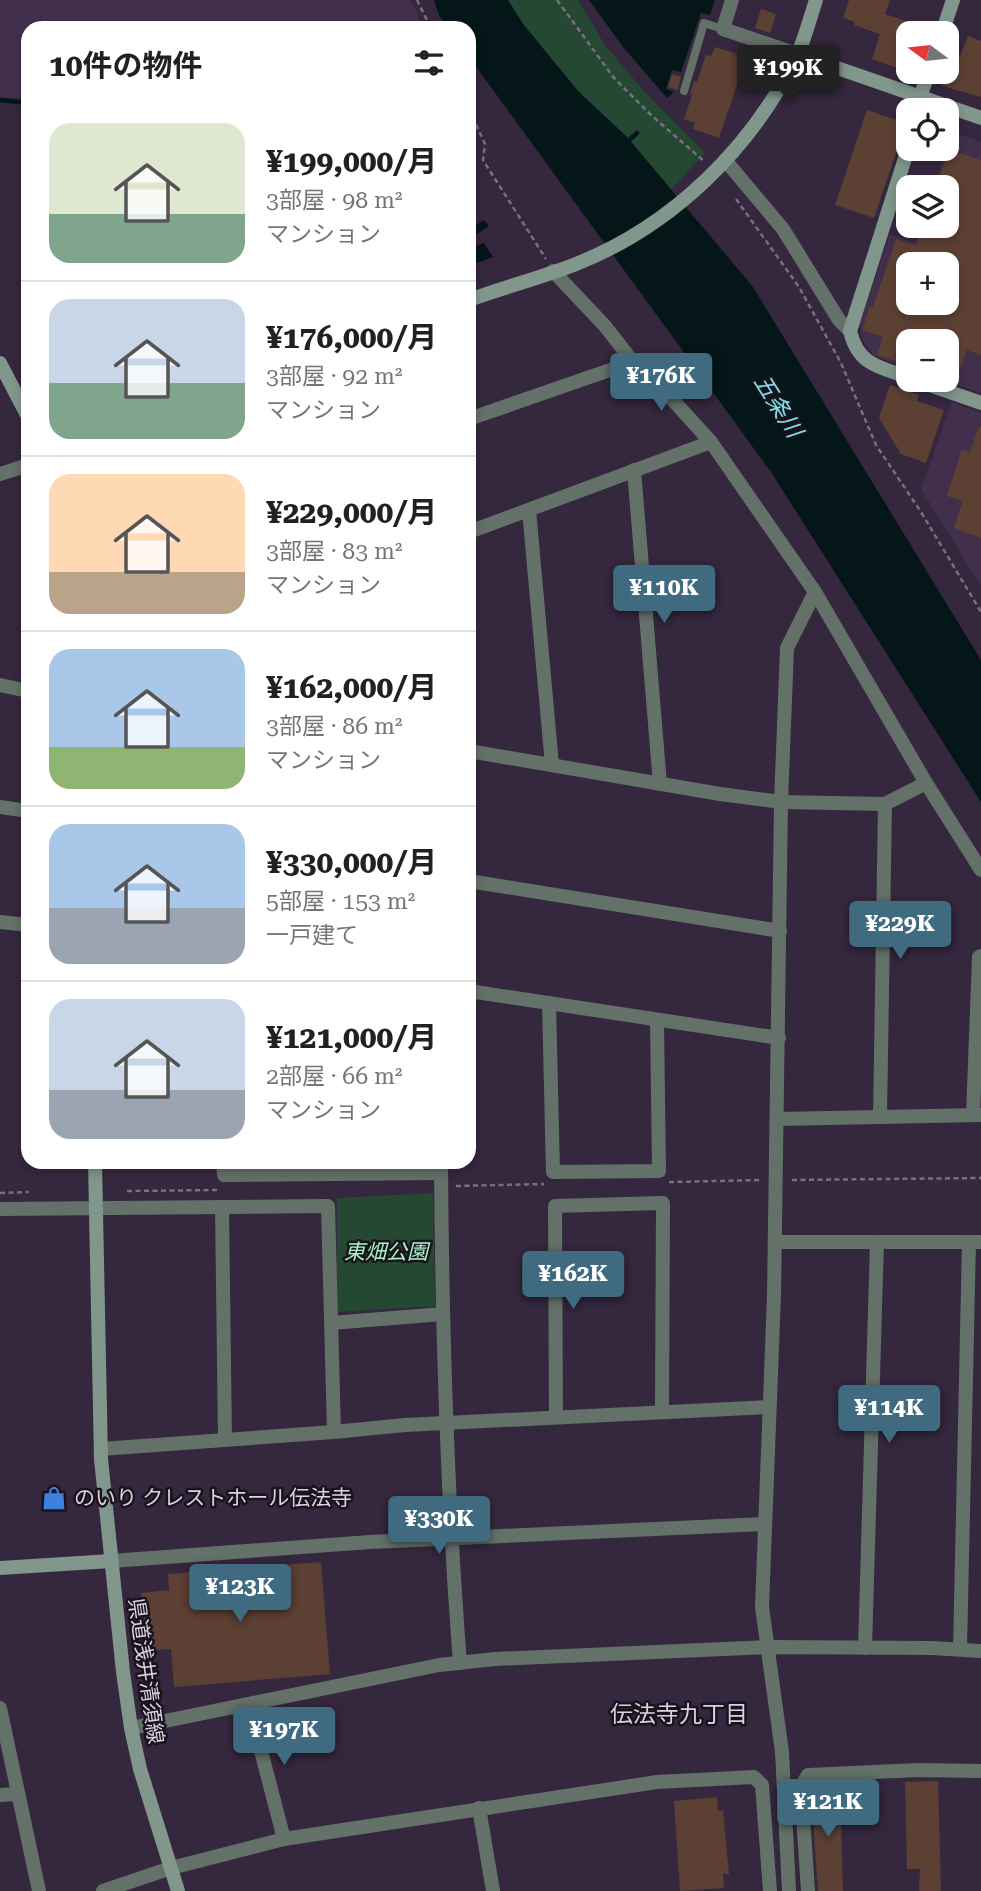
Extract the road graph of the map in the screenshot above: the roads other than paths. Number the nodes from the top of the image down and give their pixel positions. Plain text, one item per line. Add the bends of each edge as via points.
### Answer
1 (732, 0) edge
2 (816, 0) edge
3 (953, 0) edge
4 (946, 21) edge
5 (723, 29) junction
6 (797, 54) junction
7 (684, 92) dead end
8 (912, 98) edge
9 (959, 112) edge
10 (981, 118) edge
11 (904, 161) edge
12 (716, 170) junction
13 (553, 271) junction
14 (476, 298) edge
15 (850, 331) junction
16 (633, 362) junction
17 (0, 363) edge
18 (896, 372) edge
19 (949, 392) edge
20 (981, 403) edge
21 (21, 404) edge
22 (476, 417) edge
23 (711, 442) junction
24 (21, 467) edge
25 (634, 470) junction
26 (0, 474) edge
27 (529, 510) junction
28 (476, 529) edge
29 (815, 593) junction
30 (0, 685) edge
31 (21, 690) edge
32 (476, 752) edge
33 (552, 765) junction
34 (926, 783) junction
35 (660, 784) junction
36 (781, 802) junction
37 (885, 804) junction
38 (0, 807) edge
39 (21, 810) edge
40 (981, 870) edge
41 (476, 882) edge
42 (0, 922) edge
43 (21, 924) edge
44 (780, 931) junction
45 (981, 956) edge
46 (476, 992) edge
47 (549, 1003) junction
48 (657, 1020) junction
49 (779, 1038) junction
50 (977, 1115) edge
51 (880, 1117) junction
52 (778, 1119) junction
53 (95, 1169) edge
54 (224, 1169) edge
55 (314, 1169) edge
56 (348, 1169) edge
57 (441, 1174) edge
58 (222, 1207) junction
59 (96, 1208) junction
60 (0, 1209) edge
61 (775, 1241) junction
62 (877, 1242) junction
63 (975, 1242) edge
64 (443, 1314) junction
65 (331, 1323) junction
66 (769, 1407) junction
67 (662, 1412) junction
68 (556, 1417) junction
69 (445, 1423) junction
70 (334, 1432) junction
71 (225, 1440) junction
72 (101, 1449) junction
73 (765, 1524) junction
74 (450, 1538) junction
75 (111, 1561) junction
76 (0, 1568) edge
77 (767, 1647) junction
78 (865, 1648) junction
79 (960, 1649) junction
80 (981, 1651) edge
81 (460, 1663) junction
82 (250, 1705) junction
83 (0, 1708) edge
84 (131, 1728) junction
85 (981, 1771) edge
86 (18, 1794) junction
87 (0, 1795) edge
88 (479, 1808) junction
89 (284, 1839) junction
90 (170, 1868) junction
91 (39, 1891) edge
92 (103, 1891) edge
93 (178, 1891) edge
94 (493, 1891) edge
95 (769, 1891) edge
96 (789, 1891) edge
97 (808, 1891) edge

1 - 5 street
2 - 6 street
3 - 4 street
5 - 6 street
5 - 7 lane via 705,23
6 - 8 street
6 - 12 street via 743,141
9 - 10 street
11 - 15 street
12 - 13 street via 659,219 608,249
12 - 15 street via 783,229 838,320
13 - 14 street
13 - 16 street
15 - 18 street via 863,359
16 - 22 street
16 - 23 street
17 - 21 street
19 - 20 street
23 - 25 street
23 - 29 street
24 - 26 street
25 - 27 street
25 - 35 street
27 - 28 street
27 - 33 street
29 - 34 street
29 - 36 street via 787,648
30 - 31 street
32 - 33 street
33 - 35 street
34 - 37 street
34 - 40 street
35 - 36 street
36 - 37 street
36 - 44 street
37 - 51 street
38 - 39 street
41 - 44 street
42 - 43 street
44 - 49 street
45 - 50 street
46 - 47 street
47 - 48 street
47 - 48 street via 553,1172 659,1171
48 - 49 street
49 - 52 street
50 - 51 street
51 - 52 street
52 - 61 street
53 - 59 street, 県道浅井清須線
54 - 55 street via 224,1175
56 - 57 street
57 - 64 street
58 - 59 street
58 - 65 street via 328,1206
58 - 71 street
59 - 60 street
59 - 72 street, 県道浅井清須線
61 - 62 street
61 - 66 street
62 - 63 street
62 - 78 street
63 - 79 street
64 - 65 street
64 - 69 street
65 - 70 street
66 - 67 street
66 - 73 street
67 - 68 street
67 - 68 street via 663,1203 555,1206
68 - 69 street
69 - 70 street
69 - 74 street
70 - 71 street
71 - 72 street
72 - 75 street, 県道浅井清須線
73 - 74 street
73 - 77 street via 762,1607
74 - 75 street
74 - 81 street
75 - 76 street
75 - 84 street, 県道浅井清須線
77 - 78 street
77 - 81 street
77 - 96 street via 782,1752
78 - 79 street
79 - 80 street
81 - 82 street
82 - 84 street
82 - 89 street
83 - 86 street
84 - 90 street, 県道浅井清須線
85 - 97 street via 808,1775 801,1786
86 - 87 street
86 - 91 street
88 - 89 street
88 - 94 street
88 - 95 street via 657,1782 754,1777 762,1785
89 - 90 street
90 - 92 street
90 - 93 street, 県道浅井清須線

